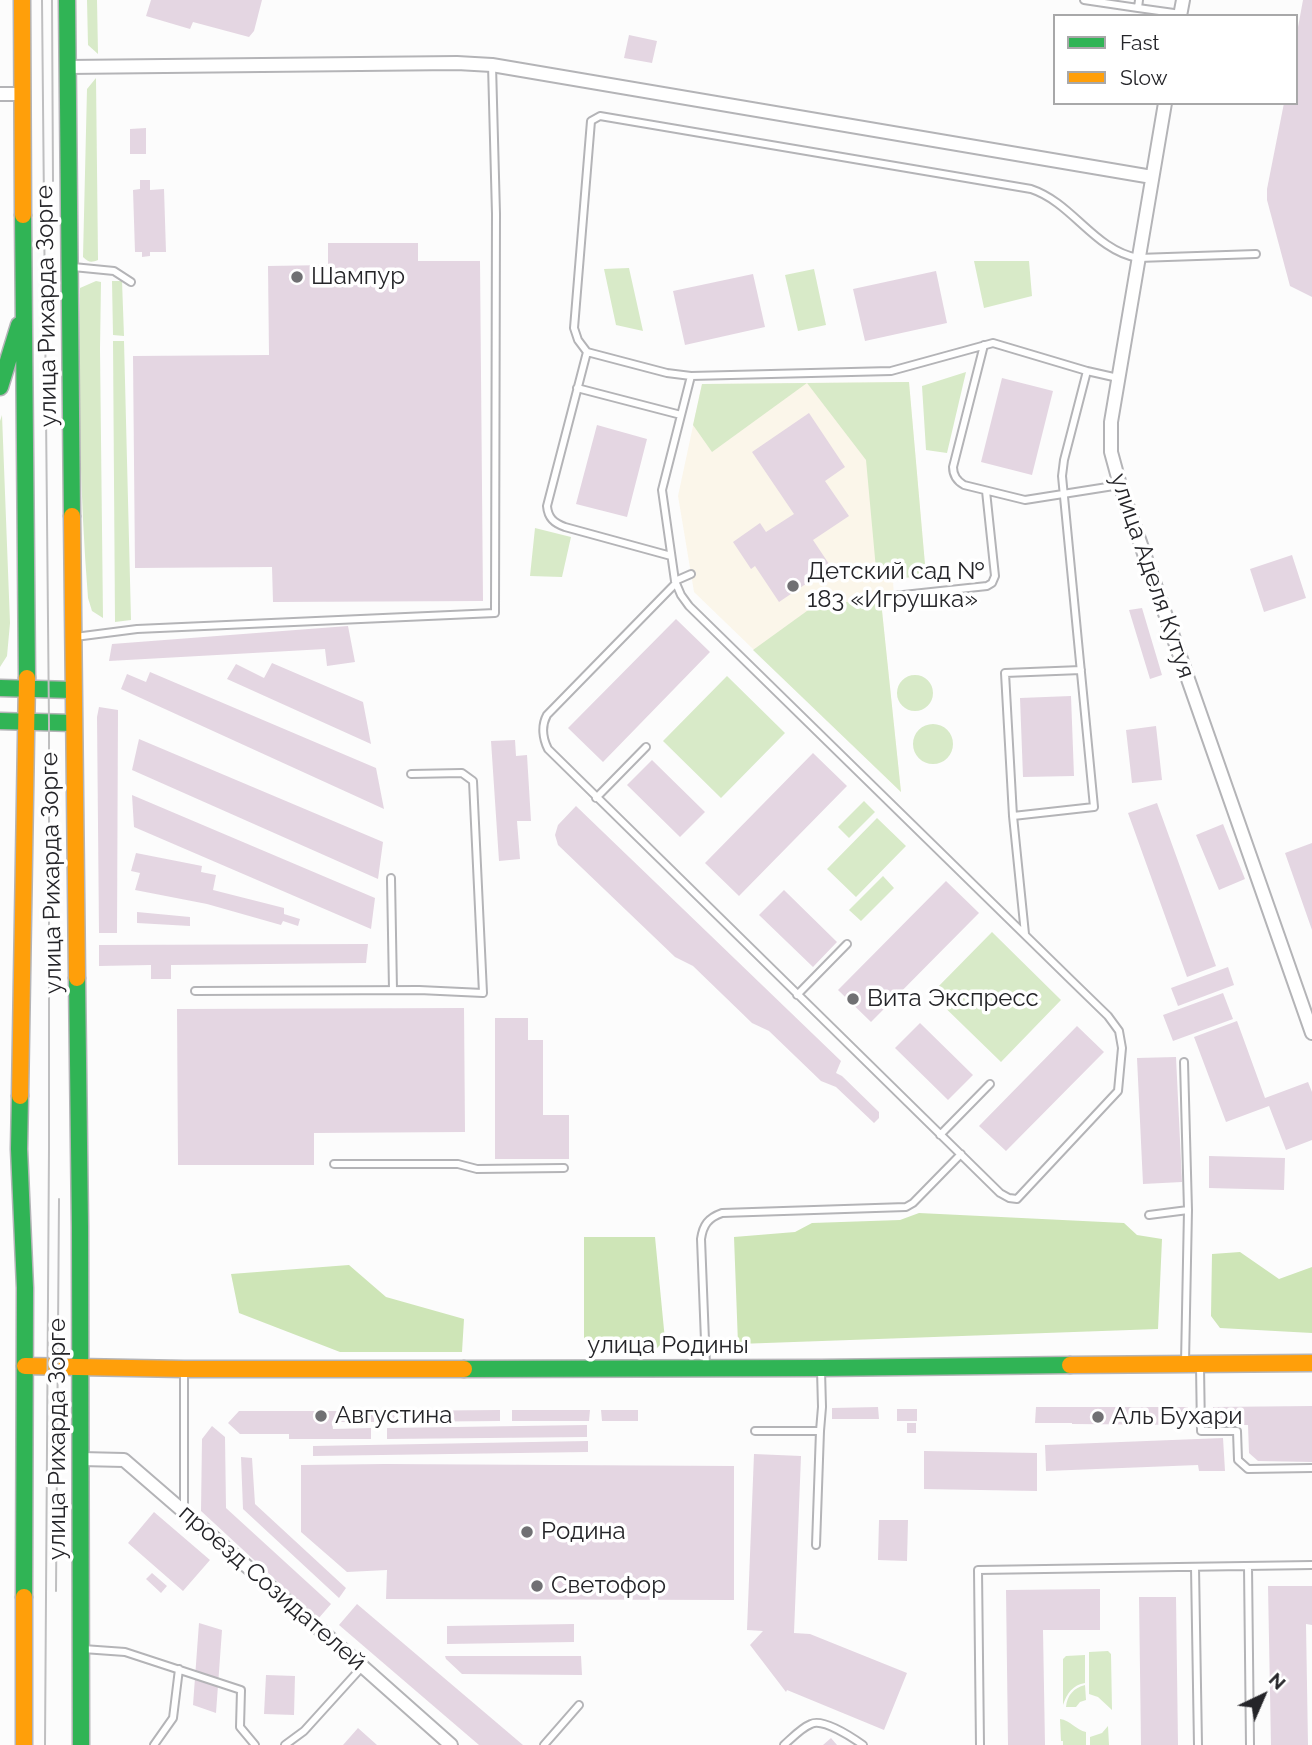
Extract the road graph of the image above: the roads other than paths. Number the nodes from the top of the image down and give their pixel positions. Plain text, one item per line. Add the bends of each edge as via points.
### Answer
1 (22, 0) edge
2 (67, 0) edge
3 (1084, 0) edge
4 (1139, 0) edge
5 (1138, 8) junction
6 (1175, 14) edge
7 (492, 65) junction
8 (67, 67) junction
9 (0, 93) edge
10 (22, 93) junction
11 (1165, 105) edge
12 (1152, 177) junction
13 (1256, 254) dead end
14 (1138, 258) junction
15 (69, 267) junction
16 (131, 282) dead end
17 (24, 309) junction
18 (984, 345) junction
19 (587, 352) junction
20 (1087, 371) junction
21 (691, 376) junction
22 (1118, 378) junction
23 (0, 387) edge
24 (577, 388) junction
25 (681, 415) junction
26 (1120, 485) junction
27 (986, 491) junction
28 (1065, 494) junction
29 (671, 556) junction
30 (691, 574) dead end
31 (676, 582) junction
32 (894, 596) dead end
33 (73, 637) junction
34 (1081, 670) junction
35 (0, 688) edge
36 (26, 689) junction
37 (73, 690) junction
38 (0, 722) edge
39 (27, 722) junction
40 (74, 723) junction
41 (646, 747) dead end
42 (411, 775) dead end
43 (596, 798) junction
44 (1013, 816) junction
45 (391, 878) dead end
46 (1025, 934) junction
47 (847, 944) dead end
48 (393, 990) junction
49 (195, 991) dead end
50 (797, 995) junction
51 (1312, 1033) edge
52 (1184, 1062) dead end
53 (990, 1084) dead end
54 (940, 1135) junction
55 (961, 1154) junction
56 (334, 1164) dead end
57 (564, 1168) dead end
58 (1188, 1210) junction
59 (1149, 1216) dead end
60 (1310, 1362) edge
61 (1192, 1365) junction
62 (25, 1366) junction
63 (81, 1368) junction
64 (706, 1368) junction
65 (821, 1368) junction
66 (184, 1369) junction
67 (755, 1431) dead end
68 (820, 1431) junction
69 (81, 1459) junction
70 (1312, 1468) edge
71 (184, 1512) junction
72 (816, 1545) dead end
73 (1312, 1565) edge
74 (1248, 1566) junction
75 (1195, 1567) junction
76 (80, 1648) junction
77 (362, 1666) junction
78 (179, 1669) junction
79 (579, 1705) dead end
80 (24, 1745) edge
81 (80, 1745) edge
82 (154, 1745) edge
83 (255, 1745) edge
84 (285, 1745) edge
85 (451, 1745) edge
86 (544, 1745) edge
87 (784, 1745) edge
88 (863, 1745) edge
89 (980, 1745) edge
90 (1198, 1745) edge
91 (1250, 1745) edge

1 - 10 main road, улица Рихарда Зорге
2 - 8 main road, улица Рихарда Зорге
3 - 5 lane
4 - 5 lane
5 - 6 lane
7 - 8 street
7 - 12 street
7 - 33 lane via 495,613 136,629
8 - 15 main road, улица Рихарда Зорге
9 - 10 street
10 - 17 main road, улица Рихарда Зорге
11 - 12 street, улица Аделя Кутуя
12 - 14 street, улица Аделя Кутуя
13 - 14 lane
14 - 19 lane via 1110,248 1048,196 1031,189 600,116 590,124 574,328
14 - 22 street, улица Аделя Кутуя
15 - 16 lane via 114,271
15 - 33 main road, улица Рихарда Зорге
17 - 23 main road
17 - 36 main road, улица Рихарда Зорге
18 - 20 lane via 997,344
18 - 21 lane via 891,371
18 - 27 lane via 953,467 961,484
19 - 21 lane
19 - 24 lane
20 - 22 lane
20 - 28 lane via 1064,460
21 - 25 lane
22 - 26 street, улица Аделя Кутуя via 1110,437
24 - 25 lane
24 - 29 lane via 547,506 549,515 565,527
25 - 29 lane via 662,489
26 - 28 lane
26 - 51 street, улица Аделя Кутуя
27 - 28 lane via 1025,500
27 - 32 lane via 992,583
28 - 34 lane
29 - 31 lane
30 - 31 lane
31 - 43 lane via 545,719 545,743 550,752
31 - 46 lane via 689,606
33 - 37 main road, улица Рихарда Зорге
34 - 44 lane via 1094,807
34 - 44 lane via 1005,673
35 - 36 main road
36 - 37 main road
36 - 39 main road, улица Рихарда Зорге
37 - 40 main road, улица Рихарда Зорге
38 - 39 main road
39 - 40 main road
39 - 62 main road, улица Рихарда Зорге via 19,1150
40 - 63 main road, улица Рихарда Зорге
41 - 43 lane
42 - 48 lane via 462,772 473,781 483,993
43 - 50 lane
44 - 46 lane
45 - 48 lane
46 - 55 lane via 1115,1024 1122,1048 1118,1091 1017,1199 1000,1194
47 - 50 lane
48 - 49 lane
50 - 54 lane
52 - 58 lane
53 - 54 lane
54 - 55 lane
55 - 64 lane via 906,1207 722,1213 708,1220 701,1239
56 - 57 lane
58 - 59 lane
58 - 61 lane
60 - 61 main road, улица Родины
61 - 65 main road, улица Родины
61 - 70 lane via 1201,1431 1237,1431 1238,1460 1248,1469
62 - 63 main road, улица Родины
62 - 80 main road, улица Рихарда Зорге
63 - 66 main road, улица Родины
63 - 69 main road, улица Рихарда Зорге
64 - 65 main road, улица Родины
64 - 66 main road, улица Родины
65 - 68 lane
66 - 71 lane
67 - 68 lane
68 - 72 lane
69 - 71 street, проезд Созидателей via 124,1460
69 - 76 main road, улица Рихарда Зорге
71 - 77 street, проезд Созидателей
73 - 74 lane
74 - 75 lane
74 - 91 lane
75 - 89 lane via 978,1570
75 - 90 lane
76 - 78 lane via 125,1652
76 - 81 main road, улица Рихарда Зорге
77 - 84 lane via 304,1731
77 - 85 street, проезд Созидателей
78 - 82 lane via 173,1718
78 - 83 lane via 242,1690 240,1727
79 - 86 lane
87 - 88 lane via 817,1722

